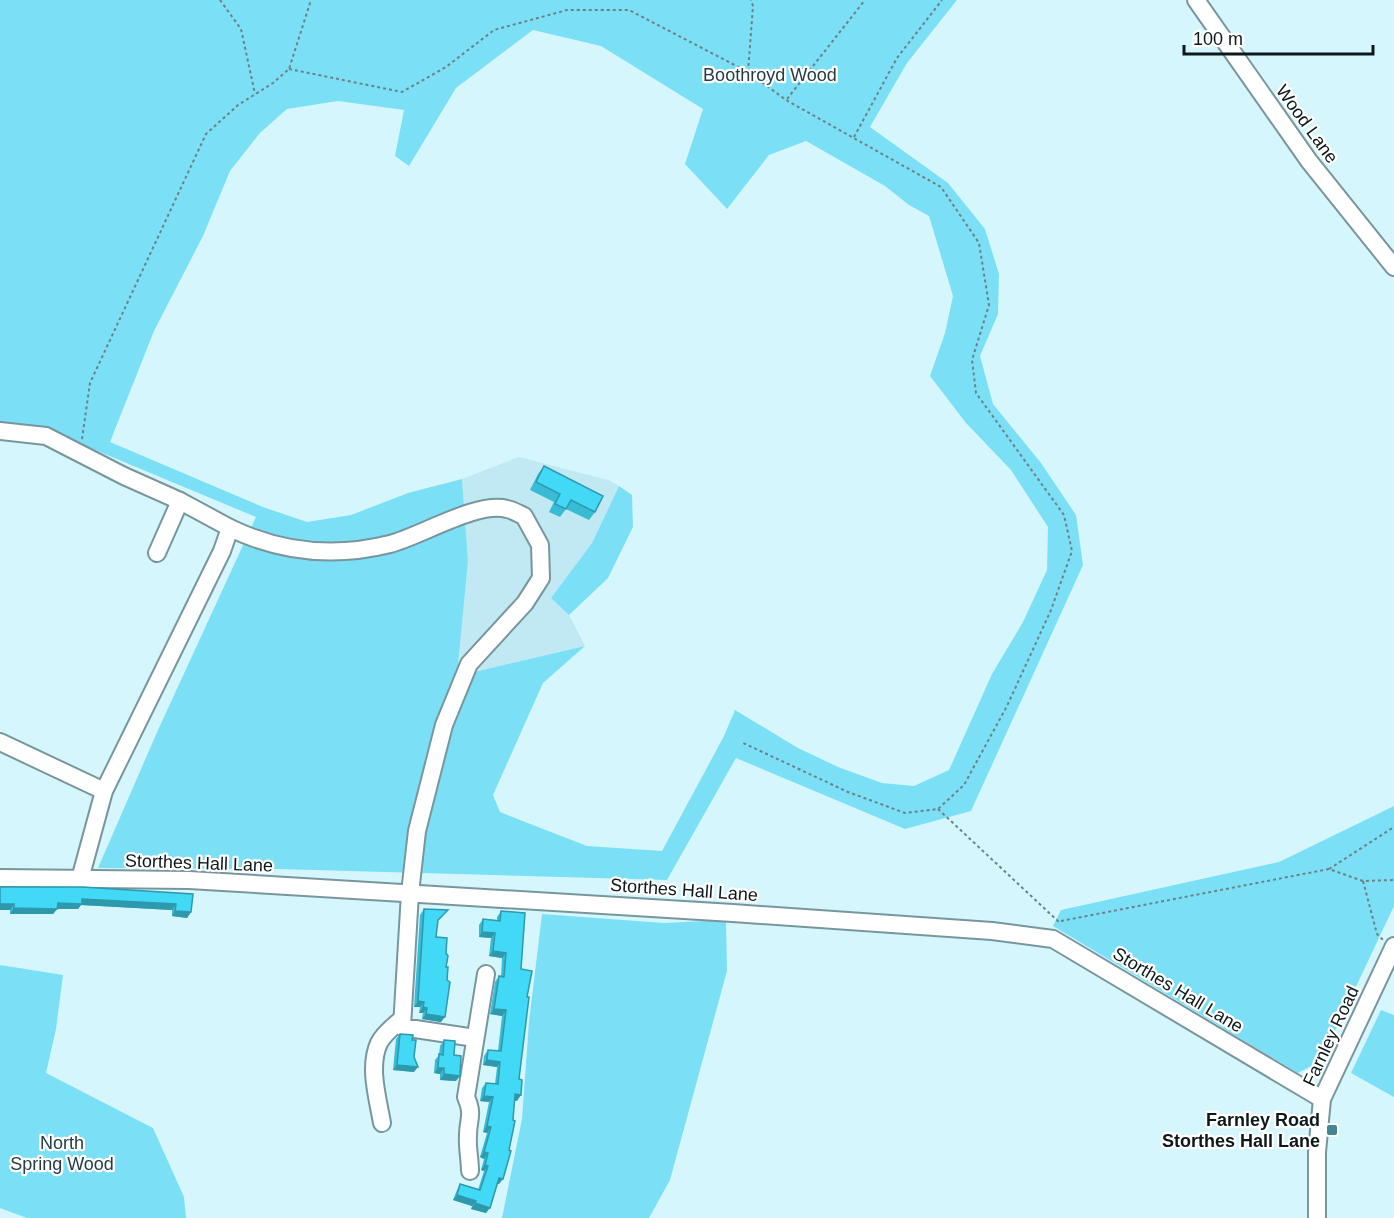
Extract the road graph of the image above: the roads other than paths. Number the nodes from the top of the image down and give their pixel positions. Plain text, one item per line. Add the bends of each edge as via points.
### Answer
1 (1196, 0) edge
2 (1394, 267) edge
3 (0, 431) edge
4 (180, 501) junction
5 (230, 528) junction
6 (156, 553) dead end
7 (0, 742) edge
8 (104, 791) junction
9 (0, 878) edge
10 (80, 879) junction
11 (410, 893) junction
12 (1394, 947) edge
13 (486, 974) dead end
14 (402, 1019) junction
15 (475, 1038) junction
16 (1322, 1099) junction
17 (382, 1123) dead end
18 (470, 1171) dead end
19 (1317, 1218) edge

1 - 2 street, Wood Lane via 1309,161
3 - 4 street via 46,436
4 - 5 street
4 - 6 street
5 - 8 street
5 - 11 street via 267,544 295,550 350,552 392,543 479,511 506,508 524,516 540,545 541,578 525,603 469,664 444,725 417,831
7 - 8 street
8 - 10 street
9 - 10 street, Storthes Hall Lane
10 - 11 street, Storthes Hall Lane via 189,880
11 - 14 street
11 - 16 street, Storthes Hall Lane via 992,931 1053,939
12 - 16 street, Farnley Road
13 - 15 street
14 - 15 street via 402,1027
14 - 17 street via 378,1044 375,1080
15 - 18 street via 466,1097 471,1107
16 - 19 street, Farnley Road

